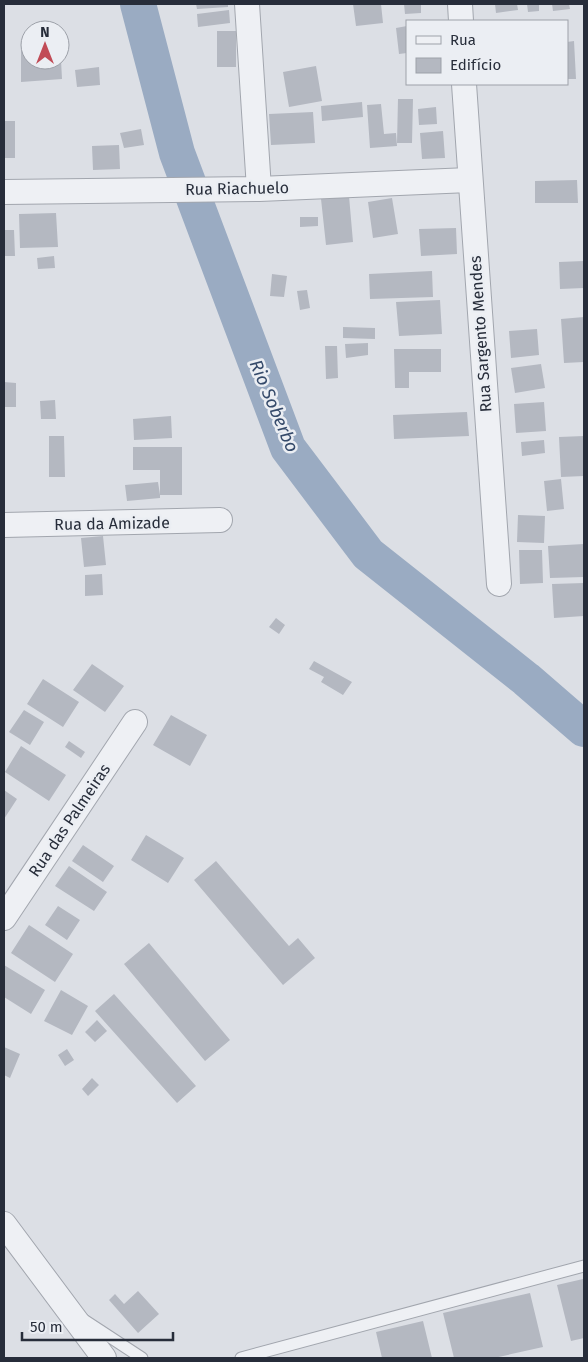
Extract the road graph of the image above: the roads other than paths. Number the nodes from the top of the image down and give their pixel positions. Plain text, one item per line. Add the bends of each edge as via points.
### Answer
1 (247, 4) edge
2 (460, 4) edge
3 (461, 20) edge
4 (464, 85) edge
5 (469, 180) junction
6 (259, 189) junction
7 (4, 192) edge
8 (220, 520) dead end
9 (4, 525) edge
10 (499, 584) dead end
11 (135, 722) dead end
12 (4, 918) edge
13 (4, 1224) edge
14 (584, 1266) edge
15 (65, 1306) junction
16 (104, 1358) edge
17 (142, 1358) edge
18 (240, 1358) edge

1 - 6 street
2 - 3 street
4 - 5 street, Rua Sargento Mendes
5 - 6 street, Rua Riachuelo
5 - 10 street, Rua Sargento Mendes
6 - 7 street, Rua Riachuelo
8 - 9 street, Rua da Amizade
11 - 12 street, Rua das Palmeiras
13 - 15 street
14 - 18 lane
15 - 16 street
15 - 17 lane

